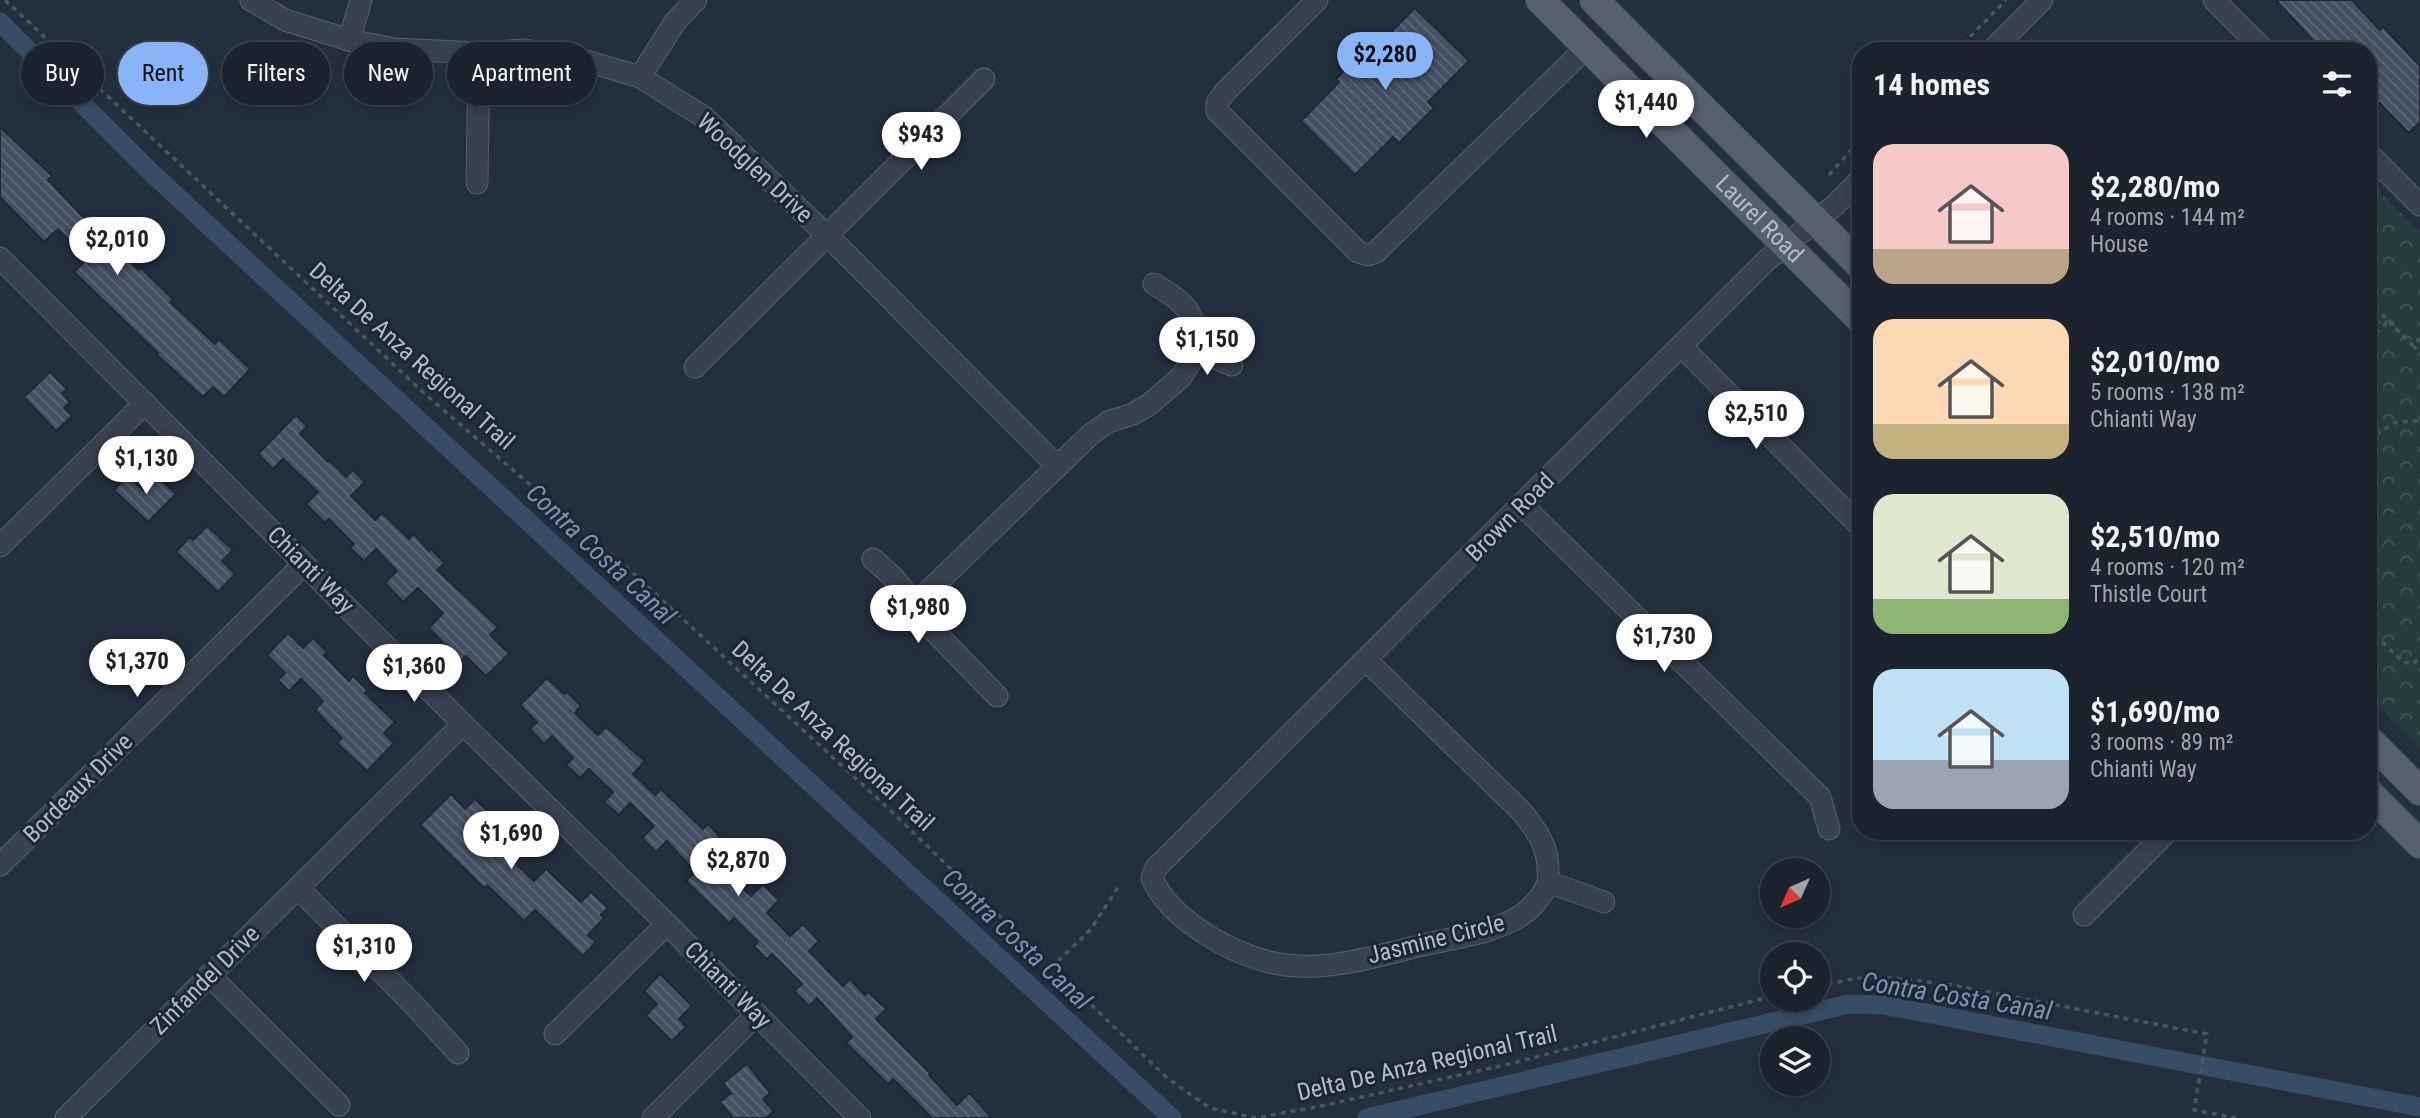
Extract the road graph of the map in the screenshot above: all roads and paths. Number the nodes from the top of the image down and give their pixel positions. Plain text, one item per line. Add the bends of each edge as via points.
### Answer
1 (5, 0) edge
2 (251, 0) edge
3 (361, 0) edge
4 (696, 0) edge
5 (1317, 0) edge
6 (1540, 0) edge
7 (1594, 0) edge
8 (2006, 0) edge
9 (2042, 0) edge
10 (2214, 0) edge
11 (349, 40) junction
12 (1965, 42) edge
13 (2000, 42) edge
14 (2256, 42) edge
15 (1587, 47) junction
16 (447, 51) edge
17 (596, 64) edge
18 (640, 77) junction
19 (984, 79) dead end
20 (478, 105) edge
21 (1852, 149) edge
22 (2377, 162) edge
23 (1829, 175) dead end
24 (477, 183) dead end
25 (1852, 187) edge
26 (2420, 205) edge
27 (1815, 222) junction
28 (828, 236) junction
29 (1786, 245) junction
30 (1852, 257) edge
31 (0, 258) edge
32 (1154, 284) dead end
33 (2377, 309) edge
34 (1852, 311) edge
35 (2377, 321) edge
36 (2389, 321) junction
37 (2384, 326) junction
38 (2377, 332) edge
39 (2420, 338) edge
40 (2413, 345) junction
41 (1682, 346) junction
42 (1198, 351) junction
43 (2420, 352) edge
44 (1232, 365) dead end
45 (695, 367) dead end
46 (145, 403) junction
47 (2420, 421) edge
48 (2377, 434) edge
49 (1057, 466) junction
50 (1522, 505) junction
51 (1852, 518) edge
52 (0, 546) edge
53 (873, 559) dead end
54 (304, 564) junction
55 (915, 604) junction
56 (2377, 637) edge
57 (2420, 657) edge
58 (1366, 660) junction
59 (998, 695) dead end
60 (463, 724) junction
61 (2377, 748) edge
62 (2420, 791) edge
63 (2377, 801) edge
64 (1829, 829) dead end
65 (2159, 840) edge
66 (2420, 844) edge
67 (1164, 859) joint
68 (0, 865) edge
69 (1548, 882) junction
70 (1120, 884) dead end
71 (298, 888) junction
72 (1604, 902) dead end
73 (2084, 915) dead end
74 (667, 924) junction
75 (1051, 968) junction
76 (209, 975) junction
77 (1830, 984) edge
78 (1760, 999) edge
79 (757, 1014) junction
80 (555, 1034) dead end
81 (458, 1053) dead end
82 (339, 1105) dead end
83 (66, 1118) edge
84 (653, 1118) edge
85 (860, 1118) edge
86 (2236, 1118) edge

1 - 75 path, Delta De Anza Regional Trail via 406,378 635,575 891,811
2 - 11 street, Woodglen Drive via 285,20
3 - 11 street
4 - 18 street via 675,22
5 - 15 street via 1225,92 1217,111 1358,251 1368,255
6 - 15 main road, Laurel Road
7 - 27 main road, Laurel Road
8 - 12 path
9 - 13 street
10 - 14 street
11 - 16 street, Woodglen Drive via 395,49
15 - 29 main road, Laurel Road
17 - 18 street, Woodglen Drive
18 - 28 street, Woodglen Drive via 704,117
19 - 28 street
20 - 24 street
21 - 23 path
22 - 26 street
25 - 27 street, Brown Road
27 - 29 street, Brown Road
27 - 30 main road, Laurel Road
28 - 45 street
28 - 49 street, Woodglen Drive
29 - 34 main road, Laurel Road
29 - 41 street, Brown Road
31 - 46 street, Chianti Way
32 - 42 street via 1177,298 1194,319
33 - 36 path
35 - 37 path
36 - 37 path
36 - 40 path
37 - 38 path
39 - 40 path
40 - 43 path
41 - 50 street, Brown Road
41 - 51 street
42 - 44 street
42 - 49 street via 1181,377 1150,404 1108,422
46 - 52 street
46 - 54 street, Chianti Way
47 - 48 path via 2396,422
49 - 55 street
50 - 58 street, Brown Road
50 - 64 street via 1820,797
53 - 55 street
54 - 60 street, Chianti Way
54 - 68 street, Bordeaux Drive
55 - 59 street via 932,629
56 - 57 path via 2403,662 2413,664
58 - 67 street, Brown Road
58 - 69 street via 1539,832 1548,855
60 - 71 street, Zinfandel Drive
60 - 74 street, Chianti Way
61 - 62 main road
63 - 66 main road
65 - 73 street
67 - 69 street, Jasmine Circle via 1152,878 1157,892 1209,938 1249,957 1293,966 1339,963 1488,930 1517,918
69 - 72 street
70 - 75 path via 1091,929
71 - 76 street, Zinfandel Drive
71 - 81 street
74 - 79 street, Chianti Way
74 - 80 street
75 - 78 path, Delta De Anza Regional Trail via 1167,1078 1210,1108 1255,1118 1509,1064
76 - 82 street
76 - 83 street, Zinfandel Drive
77 - 86 path via 1895,978 1952,985 2207,1034 2194,1110
79 - 84 street
79 - 85 street, Chianti Way

